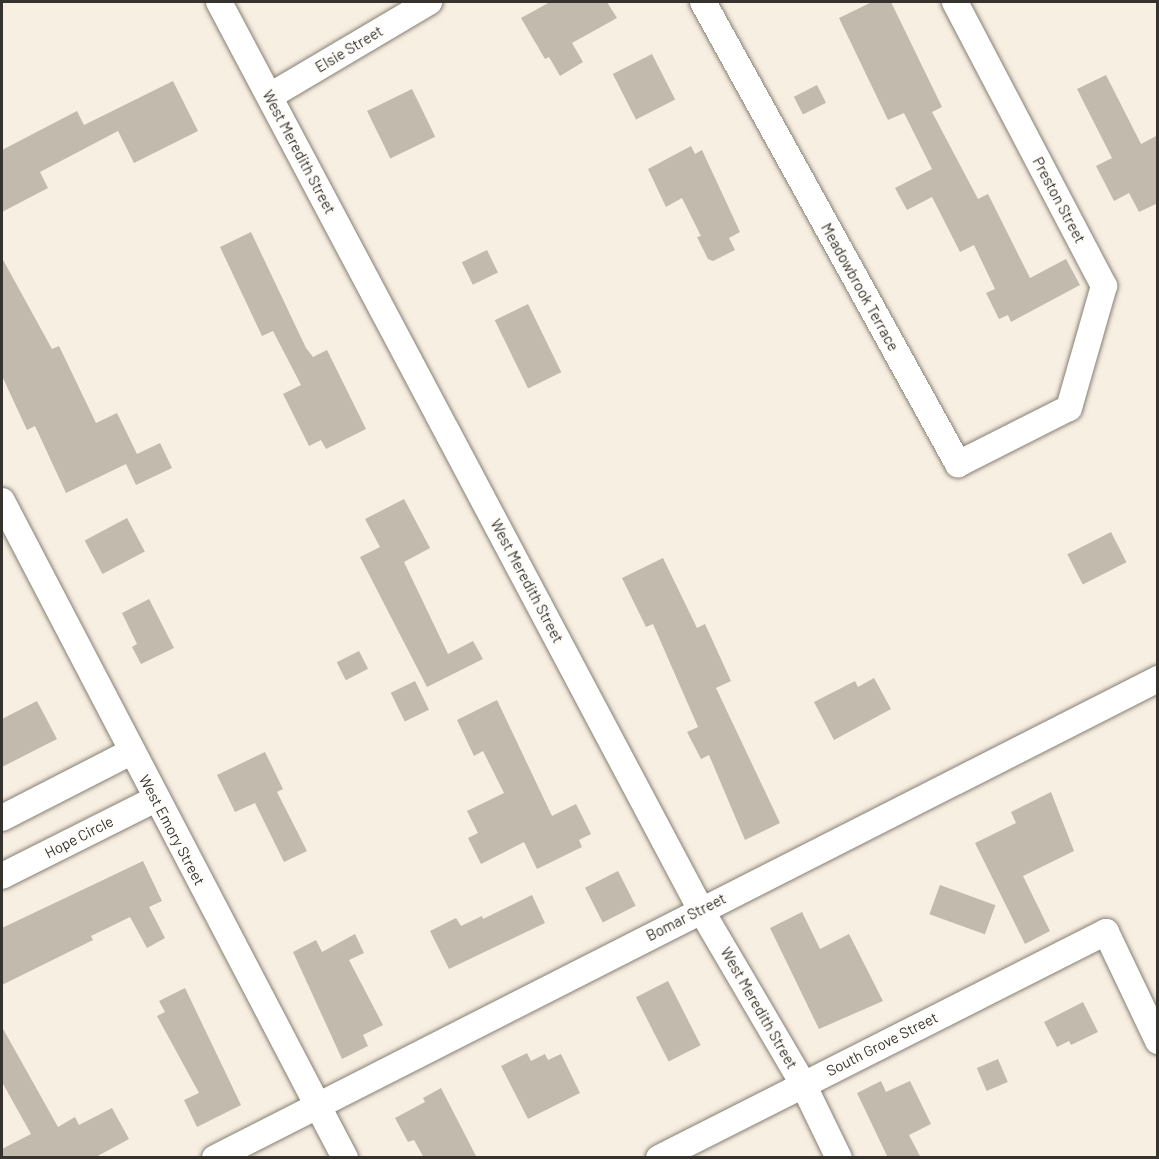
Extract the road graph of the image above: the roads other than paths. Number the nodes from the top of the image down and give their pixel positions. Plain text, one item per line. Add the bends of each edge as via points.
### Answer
1 (219, 2) edge
2 (429, 2) edge
3 (703, 2) edge
4 (955, 2) edge
5 (270, 96) junction
6 (1069, 408) joint
7 (2, 501) edge
8 (1158, 679) edge
9 (131, 752) junction
10 (156, 799) junction
11 (2, 818) edge
12 (2, 876) edge
13 (701, 910) junction
14 (1158, 1041) edge
15 (803, 1084) junction
16 (319, 1105) junction
17 (215, 1158) edge
18 (345, 1158) edge
19 (659, 1158) edge
20 (839, 1158) edge

1 - 5 street, West Meredith Street
2 - 5 street, Elsie Street
3 - 6 street, Meadowbrook Terrace via 958,464
4 - 6 street, Preston Street via 1104,286
5 - 13 street, West Meredith Street
7 - 9 street, West Emory Street
8 - 13 street, Bomar Street
9 - 10 street, West Emory Street
9 - 11 street
10 - 12 street, Hope Circle
10 - 16 street, West Emory Street
13 - 15 street, West Meredith Street
13 - 16 street, Bomar Street
14 - 15 street, South Grove Street via 1107,932
15 - 19 street, South Grove Street
15 - 20 street, West Meredith Street
16 - 17 street, Bomar Street
16 - 18 street, West Emory Street

